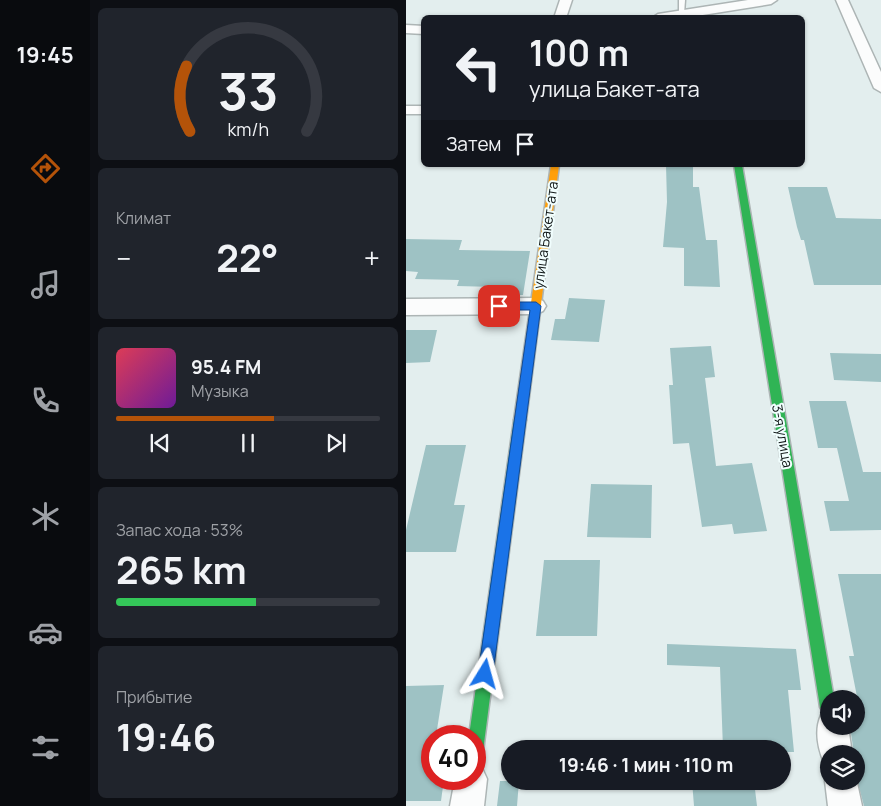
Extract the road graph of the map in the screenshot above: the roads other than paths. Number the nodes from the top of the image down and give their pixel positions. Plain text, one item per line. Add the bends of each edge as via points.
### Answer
1 (566, 0) edge
2 (682, 0) edge
3 (771, 0) edge
4 (842, 0) edge
5 (682, 13) junction
6 (712, 13) edge
7 (561, 15) edge
8 (672, 15) edge
9 (406, 30) edge
10 (421, 30) edge
11 (881, 88) edge
12 (406, 110) edge
13 (421, 110) edge
14 (555, 167) edge
15 (738, 167) edge
16 (536, 306) junction
17 (406, 307) edge
18 (825, 690) edge
19 (479, 725) edge
20 (469, 790) edge
21 (842, 790) edge
22 (467, 806) edge
23 (845, 806) edge

1 - 7 street
2 - 5 lane
3 - 6 street
4 - 11 street
5 - 6 street
5 - 8 street
9 - 10 street
12 - 13 street
14 - 16 street, улица Бакет-ата
15 - 18 street, 3-я улица
16 - 17 street, улица Бакет-ата
16 - 19 street, улица Бакет-ата
20 - 22 street
21 - 23 street

